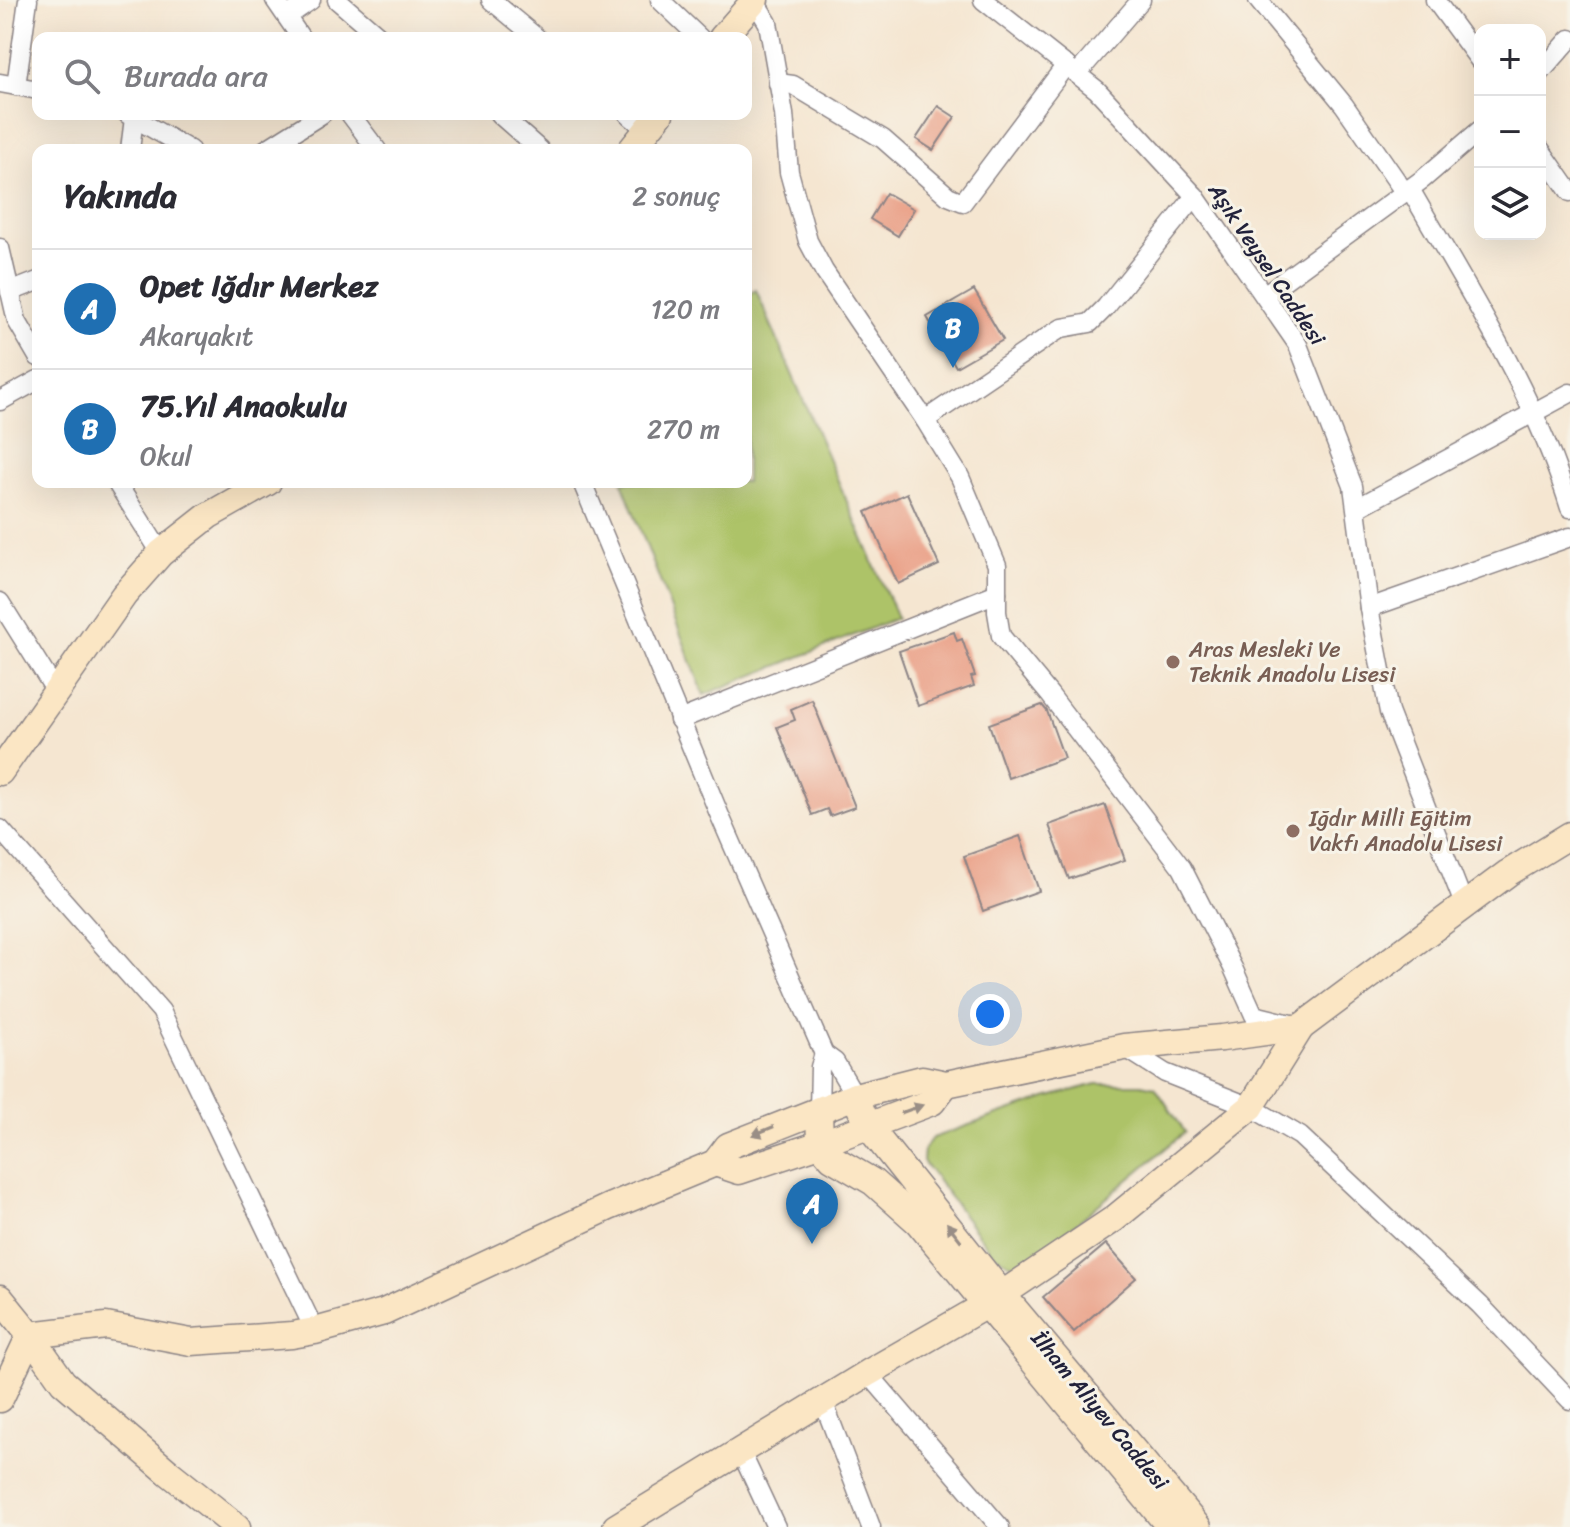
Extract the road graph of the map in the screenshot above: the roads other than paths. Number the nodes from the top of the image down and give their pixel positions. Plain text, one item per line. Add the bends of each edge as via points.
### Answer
1 (28, 0) edge
2 (275, 0) edge
3 (311, 0) edge
4 (337, 0) edge
5 (491, 0) edge
6 (660, 0) edge
7 (755, 0) edge
8 (983, 0) edge
9 (1141, 0) edge
10 (1258, 0) edge
11 (1435, 0) edge
12 (288, 16) junction
13 (297, 32) edge
14 (374, 32) edge
15 (530, 32) edge
16 (694, 32) edge
17 (727, 32) edge
18 (1570, 39) edge
19 (1474, 53) edge
20 (1546, 66) edge
21 (1072, 70) junction
22 (778, 83) junction
23 (8, 84) edge
24 (32, 89) edge
25 (131, 120) edge
26 (138, 120) edge
27 (312, 120) edge
28 (354, 120) edge
29 (506, 120) edge
30 (1474, 135) edge
31 (130, 144) edge
32 (180, 144) edge
33 (274, 144) edge
34 (372, 144) edge
35 (533, 144) edge
36 (1546, 158) edge
37 (1408, 191) junction
38 (1570, 192) edge
39 (1195, 196) junction
40 (1, 260) edge
41 (32, 283) edge
42 (10, 292) junction
43 (1264, 295) junction
44 (32, 347) edge
45 (32, 383) edge
46 (1570, 393) edge
47 (0, 401) edge
48 (1533, 414) junction
49 (925, 420) junction
50 (120, 488) edge
51 (257, 488) edge
52 (584, 488) edge
53 (1357, 508) junction
54 (1570, 508) edge
55 (1570, 537) edge
56 (161, 553) junction
57 (997, 593) junction
58 (0, 602) edge
59 (1369, 608) junction
60 (55, 690) junction
61 (679, 720) junction
62 (0, 772) edge
63 (0, 829) edge
64 (1570, 835) edge
65 (1465, 907) junction
66 (1301, 1027) junction
67 (1124, 1047) junction
68 (824, 1054) junction
69 (946, 1084) junction
70 (855, 1096) junction
71 (1251, 1107) junction
72 (819, 1110) junction
73 (868, 1126) junction
74 (820, 1144) junction
75 (715, 1163) junction
76 (0, 1298) edge
77 (994, 1300) junction
78 (315, 1331) junction
79 (30, 1335) junction
80 (868, 1373) junction
81 (0, 1399) edge
82 (1570, 1400) edge
83 (823, 1401) junction
84 (741, 1452) junction
85 (1164, 1525) edge
86 (237, 1527) edge
87 (616, 1527) edge
88 (776, 1527) edge
89 (871, 1527) edge
90 (1000, 1527) edge
91 (1198, 1527) edge

1 - 23 street
2 - 12 street
3 - 12 street
4 - 14 street
5 - 15 street
6 - 16 street
7 - 17 street
7 - 22 street via 768,23
8 - 21 street, Aşık Veysel Caddesi
9 - 21 street
10 - 37 street
11 - 19 street
12 - 13 street
18 - 20 street
21 - 22 street via 963,202 948,196 883,139 793,85
21 - 39 street, Aşık Veysel Caddesi
22 - 49 street via 789,172 808,241
23 - 24 street
25 - 31 street
26 - 32 street
27 - 33 street
28 - 34 street
29 - 35 street
30 - 37 street
36 - 38 street
37 - 43 street
37 - 48 street
39 - 43 street, Aşık Veysel Caddesi
39 - 49 street via 1090,323 1062,328
40 - 42 street
41 - 42 street
42 - 44 street via 17,321
43 - 53 street, Aşık Veysel Caddesi via 1298,345
45 - 47 street
46 - 48 street
48 - 53 street
48 - 54 street
49 - 57 street via 960,477 997,565
50 - 56 street
51 - 56 street via 208,516
52 - 61 street
53 - 59 street, Aşık Veysel Caddesi
55 - 59 street
56 - 60 street
57 - 61 street
57 - 66 street via 1001,636 1182,868 1254,1015
58 - 60 street
59 - 65 street, Aşık Veysel Caddesi via 1389,712
60 - 62 street
61 - 68 street
63 - 78 street via 149,994 168,1023
64 - 65 street
65 - 66 street
66 - 67 street
66 - 71 street
67 - 69 street
67 - 71 street via 1165,1073
68 - 70 street via 835,1062
68 - 72 street
69 - 70 street via 922,1079
73 -> 69 street via 932,1102
70 - 72 street
70 - 73 street
71 - 77 street via 1114,1219
71 - 82 street via 1300,1136 1480,1305
72 - 74 street
72 -> 75 street via 728,1146
73 - 74 street
77 -> 73 street
74 - 75 street via 739,1171
74 - 77 street via 918,1222
75 - 78 street via 384,1312
76 - 79 street
77 - 80 street
77 - 85 street, İlham Aliyev Caddesi
77 - 91 street, İlham Aliyev Caddesi
78 - 79 street via 191,1342 106,1326
79 - 81 street
79 - 86 street via 63,1382
80 - 83 street
80 - 90 street
83 - 84 street
83 - 89 street
84 - 87 street
84 - 88 street

